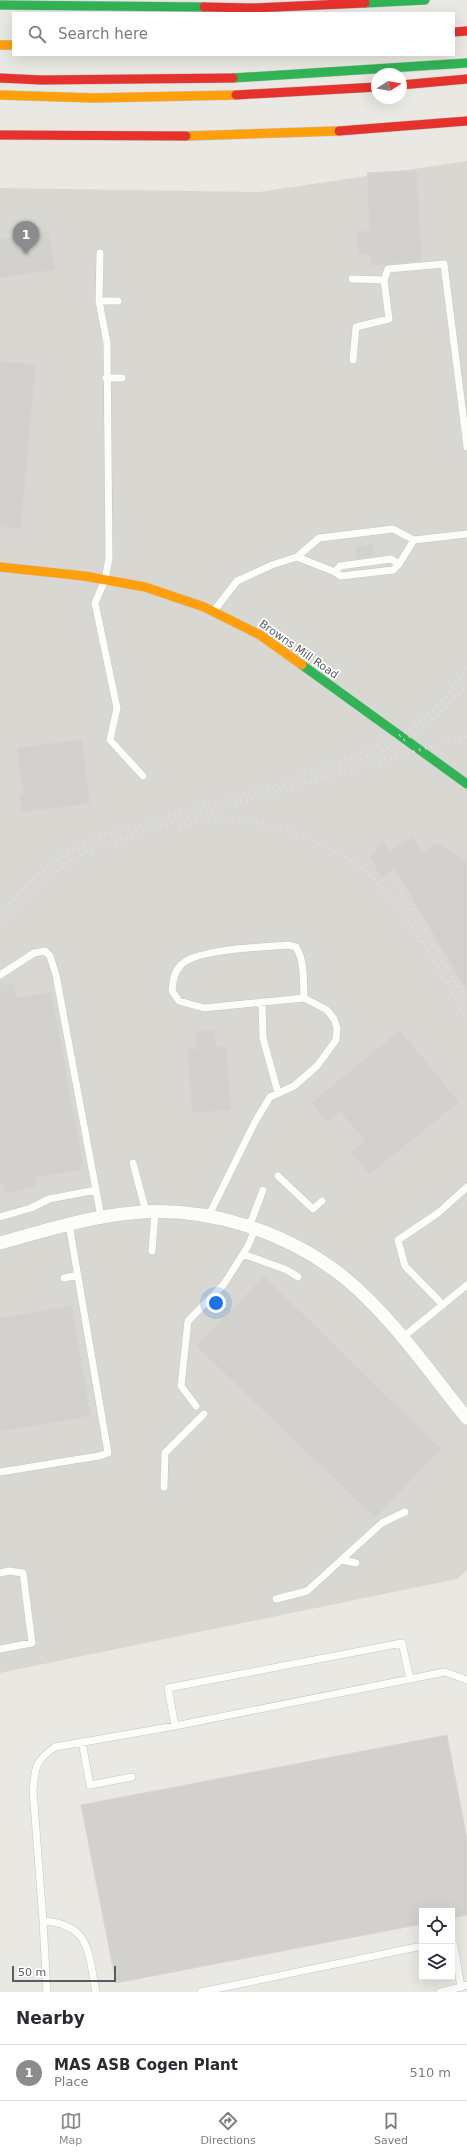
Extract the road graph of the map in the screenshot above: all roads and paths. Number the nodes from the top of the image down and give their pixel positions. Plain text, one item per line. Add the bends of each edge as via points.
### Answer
1 (106, 0) edge
2 (425, 0) edge
3 (0, 5) edge
4 (156, 7) junction
5 (467, 31) edge
6 (455, 32) edge
7 (0, 45) edge
8 (12, 45) edge
9 (467, 63) edge
10 (0, 78) edge
11 (467, 80) edge
12 (407, 85) edge
13 (371, 87) edge
14 (0, 95) edge
15 (467, 121) edge
16 (0, 137) edge
17 (100, 253) dead end
18 (352, 279) dead end
19 (384, 280) junction
20 (99, 301) junction
21 (118, 301) dead end
22 (353, 360) dead end
23 (106, 378) junction
24 (122, 378) dead end
25 (467, 447) edge
26 (467, 534) edge
27 (414, 540) junction
28 (298, 557) junction
29 (398, 564) junction
30 (0, 567) edge
31 (335, 572) junction
32 (105, 580) junction
33 (213, 612) junction
34 (467, 771) edge
35 (453, 775) junction
36 (143, 776) dead end
37 (467, 784) edge
38 (0, 974) edge
39 (304, 998) junction
40 (262, 1002) junction
41 (278, 1093) junction
42 (133, 1163) dead end
43 (278, 1176) dead end
44 (467, 1187) edge
45 (96, 1190) junction
46 (263, 1190) dead end
47 (322, 1201) dead end
48 (151, 1212) junction
49 (0, 1217) edge
50 (208, 1217) junction
51 (101, 1218) junction
52 (69, 1224) junction
53 (252, 1228) junction
54 (0, 1243) edge
55 (152, 1252) dead end
56 (243, 1254) junction
57 (78, 1275) junction
58 (64, 1278) dead end
59 (298, 1278) dead end
60 (467, 1286) edge
61 (444, 1305) junction
62 (402, 1338) junction
63 (196, 1406) dead end
64 (204, 1414) dead end
65 (467, 1418) edge
66 (0, 1472) edge
67 (164, 1487) dead end
68 (405, 1512) dead end
69 (342, 1560) junction
70 (356, 1563) dead end
71 (0, 1573) edge
72 (276, 1599) dead end
73 (0, 1649) edge
74 (410, 1679) junction
75 (467, 1680) edge
76 (176, 1726) junction
77 (82, 1742) junction
78 (132, 1777) dead end
79 (43, 1921) junction
80 (419, 1947) edge
81 (455, 1949) edge
82 (464, 1986) edge
83 (47, 1992) edge
84 (96, 1992) edge
85 (201, 1992) edge
86 (440, 1992) edge

1 - 4 main road
2 - 4 main road via 252,8
3 - 4 main road
5 - 6 main road
7 - 8 main road
9 - 10 main road via 222,78
11 - 12 main road
13 - 14 main road via 229,96
15 - 16 main road via 355,130 191,136
17 - 20 lane
18 - 19 lane
19 - 22 lane via 389,319 356,327
19 - 25 lane via 388,269 444,264
20 - 21 lane
20 - 23 lane via 107,343
23 - 24 lane
23 - 32 lane via 109,558
26 - 27 lane
27 - 28 lane via 393,529 319,538
27 - 29 lane
28 - 31 lane
28 - 33 lane via 272,565 237,581
29 - 31 lane via 393,570 379,572 341,576
29 - 31 lane via 391,559 340,566
30 - 32 main road, Browns Mill Road
32 - 33 main road, Browns Mill Road via 145,588
32 - 36 lane via 95,603 117,708 110,740
33 - 35 main road, Browns Mill Road via 260,635 422,750
34 - 35 main road
35 - 37 main road, Browns Mill Road
38 - 45 lane via 34,953 45,951 50,956 56,975
39 - 40 lane
39 - 40 lane via 300,953 296,947 288,945 199,955 181,965 174,976 172,990 179,1001 187,1004 204,1008
39 - 41 lane via 327,1010 334,1019 337,1028 336,1040 317,1066 294,1086
40 - 41 lane via 263,1038
41 - 50 lane via 270,1097 255,1122
42 - 48 lane
43 - 47 lane via 313,1209
44 - 61 lane via 438,1213 398,1240 405,1266
45 - 49 lane via 49,1199 31,1208
45 - 51 lane
46 - 53 lane
48 - 50 street via 175,1212
48 - 51 street
48 - 55 lane
50 - 53 street
51 - 52 street
52 - 54 street
52 - 57 lane
53 - 56 lane
53 - 62 street via 305,1251 347,1279
56 - 59 lane via 287,1270
56 - 63 lane via 224,1284 188,1321 181,1386
57 - 58 lane
57 - 66 lane via 108,1453
60 - 61 lane
61 - 62 lane
62 - 65 street
64 - 67 lane via 165,1453
68 - 69 lane via 382,1523
69 - 70 lane
69 - 72 lane via 307,1591
71 - 73 lane via 23,1574 32,1643
74 - 75 lane via 445,1672
74 - 76 lane
74 - 76 lane via 402,1643 168,1688
76 - 77 lane
77 - 78 lane via 90,1784
77 - 79 lane via 55,1747 42,1756 35,1771 35,1819
79 - 83 lane
79 - 84 lane via 68,1925 80,1933 85,1942
80 - 85 lane
81 - 82 lane
82 - 86 lane

